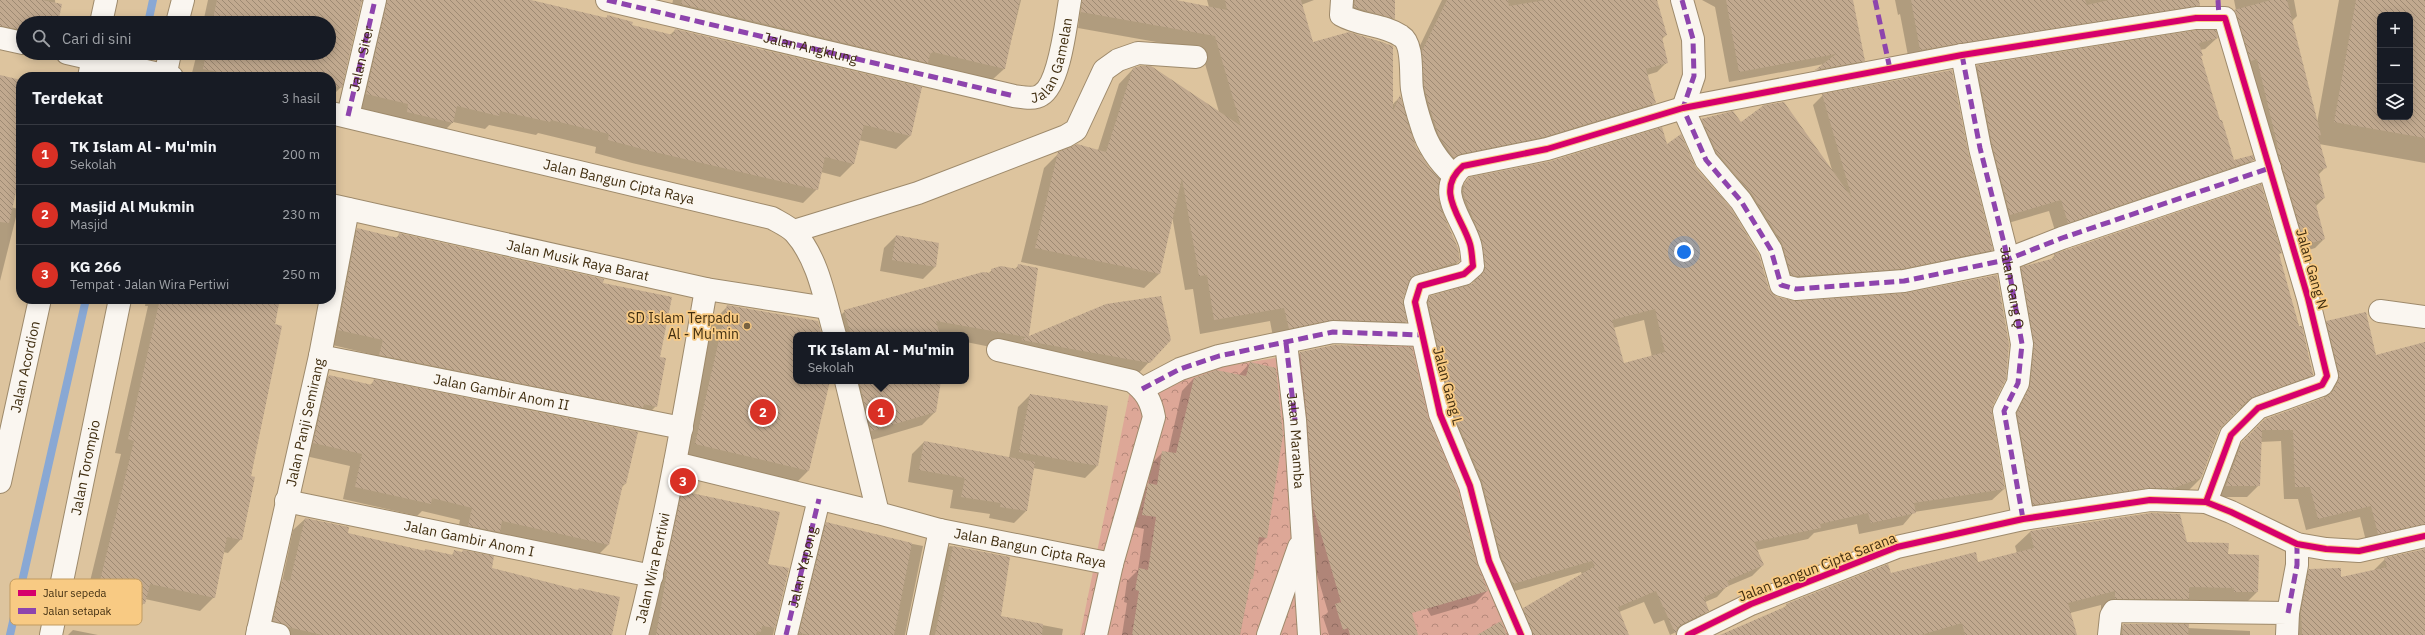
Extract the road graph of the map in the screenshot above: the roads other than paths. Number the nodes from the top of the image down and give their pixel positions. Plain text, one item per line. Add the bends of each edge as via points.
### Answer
1 (106, 0) edge
2 (183, 0) edge
3 (375, 0) edge
4 (607, 0) edge
5 (1070, 0) edge
6 (1342, 0) edge
7 (1682, 0) edge
8 (650, 5) edge
9 (103, 16) edge
10 (179, 16) edge
11 (0, 38) edge
12 (16, 42) edge
13 (1962, 55) junction
14 (1196, 57) dead end
15 (168, 60) edge
16 (94, 62) edge
17 (144, 72) edge
18 (165, 72) edge
19 (1014, 96) joint
20 (1683, 108) junction
21 (339, 115) edge
22 (2270, 168) junction
23 (1453, 175) junction
24 (340, 207) edge
25 (794, 232) junction
26 (336, 237) edge
27 (2006, 260) junction
28 (706, 288) junction
29 (39, 304) edge
30 (119, 304) edge
31 (327, 304) edge
32 (827, 308) junction
33 (2380, 311) dead end
34 (2425, 317) edge
35 (833, 332) edge
36 (1422, 335) junction
37 (1286, 343) junction
38 (998, 350) dead end
39 (320, 356) junction
40 (847, 384) edge
41 (1142, 389) junction
42 (682, 428) junction
43 (675, 463) junction
44 (1, 474) edge
45 (819, 499) junction
46 (286, 501) junction
47 (2206, 502) junction
48 (878, 513) junction
49 (2023, 519) junction
50 (940, 530) junction
51 (2425, 536) edge
52 (1302, 538) junction
53 (2297, 544) junction
54 (1112, 564) junction
55 (652, 576) junction
56 (62, 579) edge
57 (2288, 614) junction
58 (52, 625) edge
59 (257, 632) edge
60 (50, 635) edge
61 (280, 635) edge
62 (637, 635) edge
63 (786, 635) edge
64 (918, 635) edge
65 (1096, 635) edge
66 (1268, 635) edge
67 (1309, 635) edge
68 (1521, 635) edge
69 (1688, 635) edge
70 (2109, 635) edge
71 (2287, 635) edge

1 - 9 street
2 - 10 street
3 - 21 street, Jalan Siter
4 - 8 street, Jalan Angklung
5 - 19 street, Jalan Gamelan via 1052,85 1041,96
6 - 23 street via 1341,15 1378,25 1403,37 1410,51 1412,89 1422,128 1436,159
7 - 20 street via 1694,39 1694,76
8 - 19 street, Jalan Angklung
11 - 12 street
13 - 20 street
13 - 22 street, Jalan Gang N via 2196,18 2225,18
13 - 27 street, Jalan Gang Q
14 - 25 street via 1138,53 1118,60 1104,70 1076,130 1066,136 918,193
15 - 18 street
16 - 17 street
20 - 23 street via 1547,149 1463,166
20 - 27 street via 1706,160 1741,201 1771,250 1781,284 1796,289 1904,281
21 - 25 street, Jalan Bangun Cipta Raya via 772,218
22 - 27 street via 2062,238
22 - 47 street, Jalan Gang N via 2308,298 2327,376 2322,385 2258,408 2231,435
23 - 36 street, Jalan Gang L via 1450,183 1456,217 1470,244 1473,266 1464,274 1420,286 1415,302
24 - 26 street, Jalan Panji Semirang
24 - 28 street, Jalan Musik Raya Barat
25 - 32 street, Jalan Bangun Cipta Raya via 809,252
27 - 49 street, Jalan Gang Q via 2022,344 2018,383 2004,411
28 - 32 street, Jalan Musik Raya Barat
28 - 42 street, Jalan Wira Pertiwi
29 - 44 street, Jalan Acordion
30 - 56 street, Jalan Torompio
31 - 39 street, Jalan Panji Semirang
32 - 35 street, Jalan Bangun Cipta Raya
33 - 34 street
36 - 37 street via 1333,332
36 - 68 street, Jalan Gang L via 1440,414 1470,486 1489,561
37 - 41 street via 1219,356 1180,369
37 - 52 street, Jalan Maramba via 1296,420
38 - 41 street via 1132,381
39 - 42 street, Jalan Gambir Anom II
39 - 46 street, Jalan Panji Semirang
40 - 48 street
41 - 54 street via 1151,401 1154,417
42 - 43 street, Jalan Wira Pertiwi
43 - 45 street, Jalan Bangun Cipta Raya
43 - 55 street, Jalan Wira Pertiwi
45 - 48 street, Jalan Bangun Cipta Raya
45 - 63 street, Jalan Yapong
46 - 55 street, Jalan Gambir Anom I
46 - 59 street, Jalan Panji Semirang
47 - 49 street, Jalan Bangun Cipta Sarana via 2150,500
47 - 53 street, Jalan Bangun Cipta Sarana
48 - 50 street, Jalan Bangun Cipta Raya
49 - 69 street, Jalan Bangun Cipta Sarana via 1897,547 1751,604
50 - 54 street, Jalan Bangun Cipta Raya
50 - 64 street
51 - 53 street, Jalan Bangun Cipta Sarana via 2359,551
52 - 66 street, Jalan Maramba
52 - 67 street, Jalan Maramba
53 - 57 street via 2297,565
54 - 65 street, Jalan Bangun Cipta Raya
55 - 62 street, Jalan Wira Pertiwi
57 - 70 street via 2114,612 2111,616
57 - 71 street
58 - 60 street, Jalan Torompio
59 - 61 street

